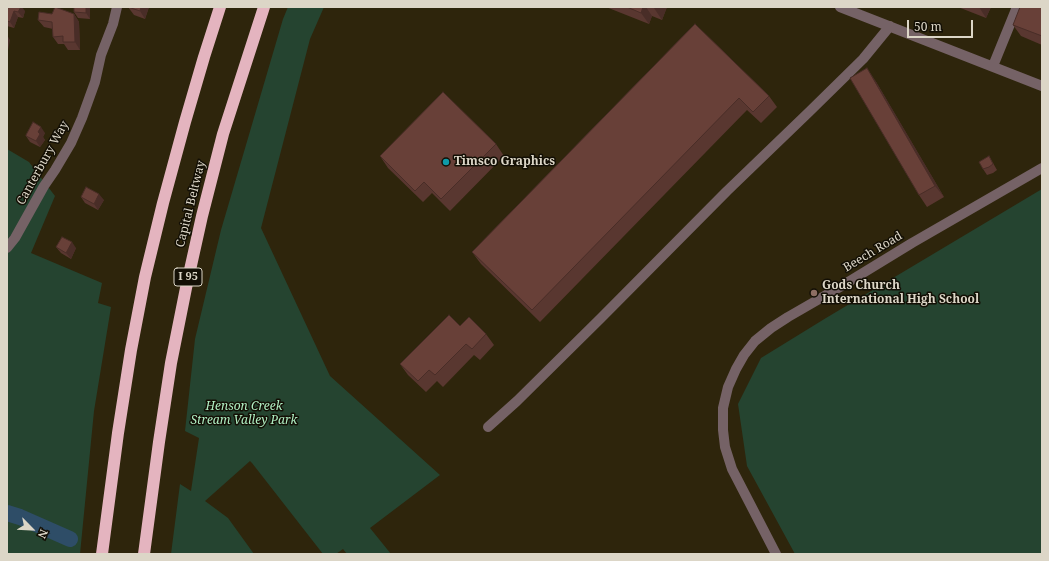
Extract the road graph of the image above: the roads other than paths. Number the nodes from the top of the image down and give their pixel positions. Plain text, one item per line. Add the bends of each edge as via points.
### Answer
1 (117, 7) edge
2 (220, 7) edge
3 (264, 7) edge
4 (840, 7) edge
5 (1017, 7) edge
6 (890, 26) junction
7 (993, 66) junction
8 (1042, 86) edge
9 (1042, 168) edge
10 (7, 248) edge
11 (488, 427) dead end
12 (102, 554) edge
13 (144, 554) edge
14 (776, 554) edge

1 - 10 street, Canterbury Way via 82,118 71,143
2 - 12 highway via 185,122 145,277 118,433
3 - 13 highway, Capital Beltway / I 95 via 224,134 186,288 158,442
4 - 6 street
5 - 7 street
6 - 7 street
6 - 11 street via 863,59
7 - 8 street
9 - 14 street, Beech Road via 788,317 755,341 744,355 728,387 723,408 725,447 732,469

